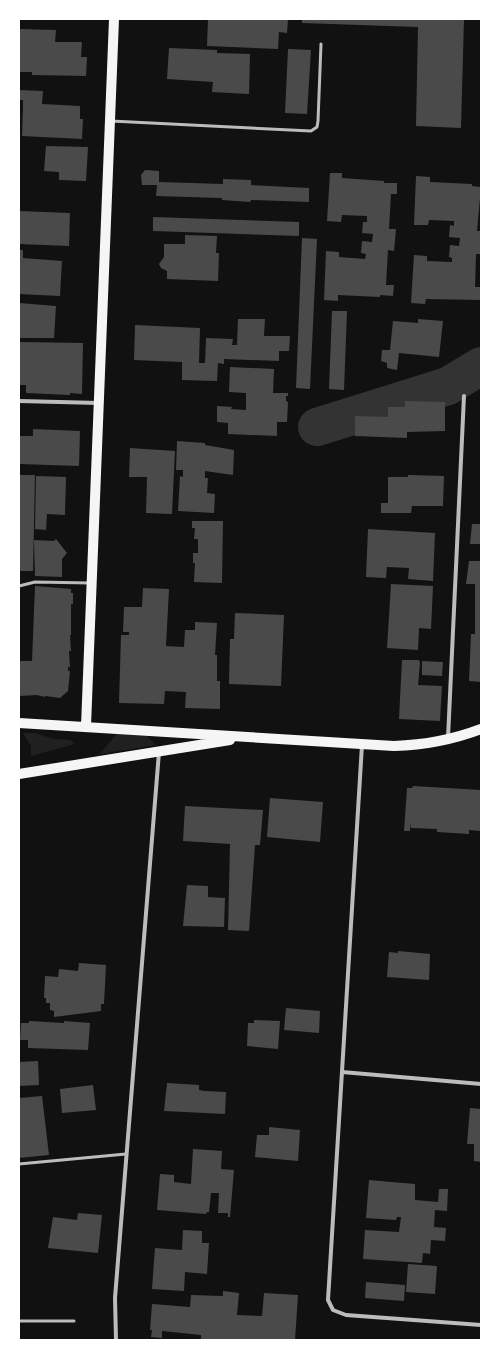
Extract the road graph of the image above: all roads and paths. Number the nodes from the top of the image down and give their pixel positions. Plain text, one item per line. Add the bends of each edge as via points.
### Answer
1 (114, 19) edge
2 (321, 44) dead end
3 (110, 121) junction
4 (464, 396) dead end
5 (19, 401) edge
6 (99, 404) junction
7 (91, 583) junction
8 (19, 586) edge
9 (19, 723) edge
10 (86, 726) junction
11 (481, 729) edge
12 (248, 737) junction
13 (448, 740) junction
14 (362, 744) junction
15 (159, 751) junction
16 (19, 774) edge
17 (342, 1072) junction
18 (481, 1084) edge
19 (126, 1154) junction
20 (19, 1164) edge
21 (19, 1321) edge
22 (74, 1321) dead end
23 (481, 1325) edge
24 (116, 1340) edge

1 - 3 main road
2 - 3 lane via 318,121 317,127 311,130
3 - 6 main road
4 - 13 street
5 - 6 street
6 - 7 main road
7 - 8 lane via 36,582
7 - 10 main road
9 - 10 main road
10 - 12 main road
11 - 13 main road
12 - 14 main road
12 - 15 main road
13 - 14 main road via 419,745
14 - 17 street
15 - 16 main road
15 - 19 street
17 - 18 street
17 - 23 street via 328,1300 333,1310 346,1315
19 - 20 lane
19 - 24 street via 115,1298
21 - 22 lane

